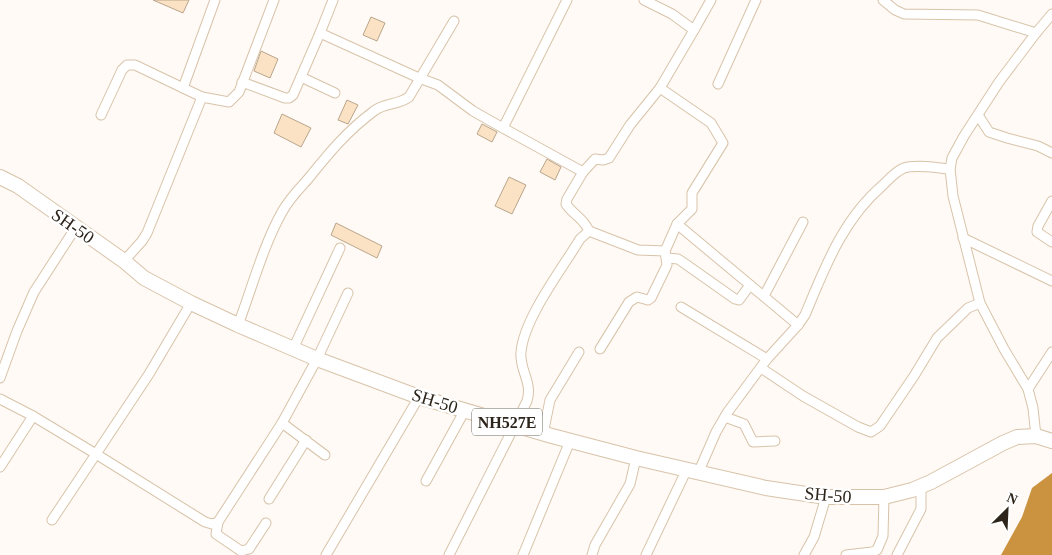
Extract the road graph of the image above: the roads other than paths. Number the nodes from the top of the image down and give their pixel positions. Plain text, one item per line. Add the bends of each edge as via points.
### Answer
1 (215, 0) edge
2 (274, 0) edge
3 (333, 0) edge
4 (567, 0) edge
5 (644, 0) edge
6 (711, 0) edge
7 (756, 0) edge
8 (883, 0) edge
9 (1052, 14) edge
10 (454, 21) dead end
11 (694, 30) junction
12 (320, 33) junction
13 (1036, 33) junction
14 (301, 77) junction
15 (418, 78) junction
16 (242, 82) junction
17 (718, 84) dead end
18 (182, 88) junction
19 (660, 88) junction
20 (335, 93) dead end
21 (202, 97) junction
22 (101, 115) dead end
23 (978, 116) junction
24 (503, 128) junction
25 (1052, 153) edge
26 (950, 169) junction
27 (583, 172) junction
28 (0, 177) edge
29 (1052, 202) edge
30 (803, 222) dead end
31 (677, 224) junction
32 (76, 228) junction
33 (589, 231) junction
34 (963, 238) junction
35 (1052, 242) edge
36 (340, 248) dead end
37 (666, 254) junction
38 (124, 261) junction
39 (1052, 281) edge
40 (750, 285) junction
41 (348, 293) dead end
42 (764, 296) junction
43 (980, 302) junction
44 (191, 303) junction
45 (681, 306) dead end
46 (238, 325) junction
47 (798, 325) junction
48 (293, 349) junction
49 (600, 349) dead end
50 (579, 352) dead end
51 (1052, 352) edge
52 (317, 359) junction
53 (767, 359) junction
54 (760, 368) junction
55 (0, 378) edge
56 (1028, 389) junction
57 (419, 397) junction
58 (0, 399) edge
59 (465, 410) junction
60 (33, 416) junction
61 (725, 417) junction
62 (282, 423) junction
63 (516, 425) junction
64 (543, 434) junction
65 (1036, 436) junction
66 (306, 440) junction
67 (570, 441) junction
68 (776, 441) dead end
69 (1052, 441) edge
70 (96, 454) junction
71 (325, 455) dead end
72 (636, 458) junction
73 (0, 467) edge
74 (693, 470) junction
75 (426, 481) dead end
76 (921, 486) junction
77 (826, 497) junction
78 (884, 497) junction
79 (269, 499) dead end
80 (52, 520) dead end
81 (218, 522) junction
82 (266, 523) dead end
83 (326, 555) edge
84 (449, 555) edge
85 (523, 555) edge
86 (592, 555) edge
87 (646, 555) edge
88 (804, 555) edge
89 (846, 555) edge
90 (897, 555) edge

1 - 18 street
2 - 16 street
3 - 12 street
4 - 24 street
5 - 11 street
6 - 11 street
7 - 17 street
8 - 13 street via 904,14 978,15
9 - 13 street
10 - 15 street
11 - 19 street
12 - 14 street
12 - 15 street
13 - 23 street
14 - 16 street via 289,98
14 - 20 street
15 - 24 street via 438,85
15 - 46 street via 409,97 376,109 336,144 290,200 268,245
16 - 21 street via 229,102
18 - 21 street
18 - 22 street via 135,65 127,65
19 - 27 street via 609,158 595,159
19 - 31 street via 711,123 723,143 692,193 692,209
21 - 38 street via 145,237
23 - 25 street via 989,132
23 - 26 street via 956,149
24 - 27 street
26 - 34 street
26 - 47 street via 906,168 871,195 834,247
27 - 33 street via 566,204 584,221
28 - 32 highway, SH-50 / NH527E via 18,186
29 - 35 street via 1037,232
30 - 42 street
31 - 37 street
31 - 40 street
32 - 38 highway, SH-50 / NH527E
32 - 55 street via 34,292
33 - 37 street via 638,250
33 - 63 street via 580,239 533,315 520,355 529,394
34 - 39 street
34 - 43 street
36 - 48 street
37 - 40 street via 735,299 739,300
37 - 49 street via 665,269 651,298 637,297 629,302
38 - 44 highway, SH-50 / NH527E via 144,278
40 - 42 street
41 - 52 street
42 - 47 street
43 - 54 street via 968,308 938,338 880,426 871,432 803,396
43 - 56 street
44 - 46 highway, SH-50 / NH527E
44 - 70 street
45 - 53 street
46 - 48 highway, SH-50 / NH527E
47 - 53 street
48 - 52 highway, SH-50 / NH527E
50 - 64 street via 550,400
51 - 56 street
52 - 57 highway, SH-50 / NH527E
52 - 62 street
53 - 54 street
54 - 61 street
56 - 65 street
57 - 59 highway, SH-50 / NH527E
57 - 83 street
58 - 60 street
59 - 63 highway, SH-50 / NH527E
59 - 75 street
60 - 70 street
60 - 73 street
61 - 68 street via 744,424 753,442
61 - 74 street
62 - 66 street
62 - 81 street
63 - 64 highway, SH-50 / NH527E
63 - 84 street
64 - 67 highway, SH-50 / NH527E
65 - 69 highway, SH-50 / NH527E
65 - 76 highway, SH-50 / NH527E via 1003,442
66 - 71 street
66 - 79 street
67 - 72 highway, SH-50 / NH527E
67 - 85 street
70 - 80 street
70 - 81 street via 205,522
72 - 74 highway, SH-50 / NH527E
72 - 86 street via 630,484
74 - 77 highway, SH-50 / NH527E via 766,488
74 - 87 street
76 - 78 highway, SH-50 / NH527E
76 - 90 street via 921,509
77 - 78 highway, SH-50 / NH527E
77 - 88 street via 814,538
78 - 89 street via 883,536 877,550
81 - 82 street via 216,534 241,551 249,550

